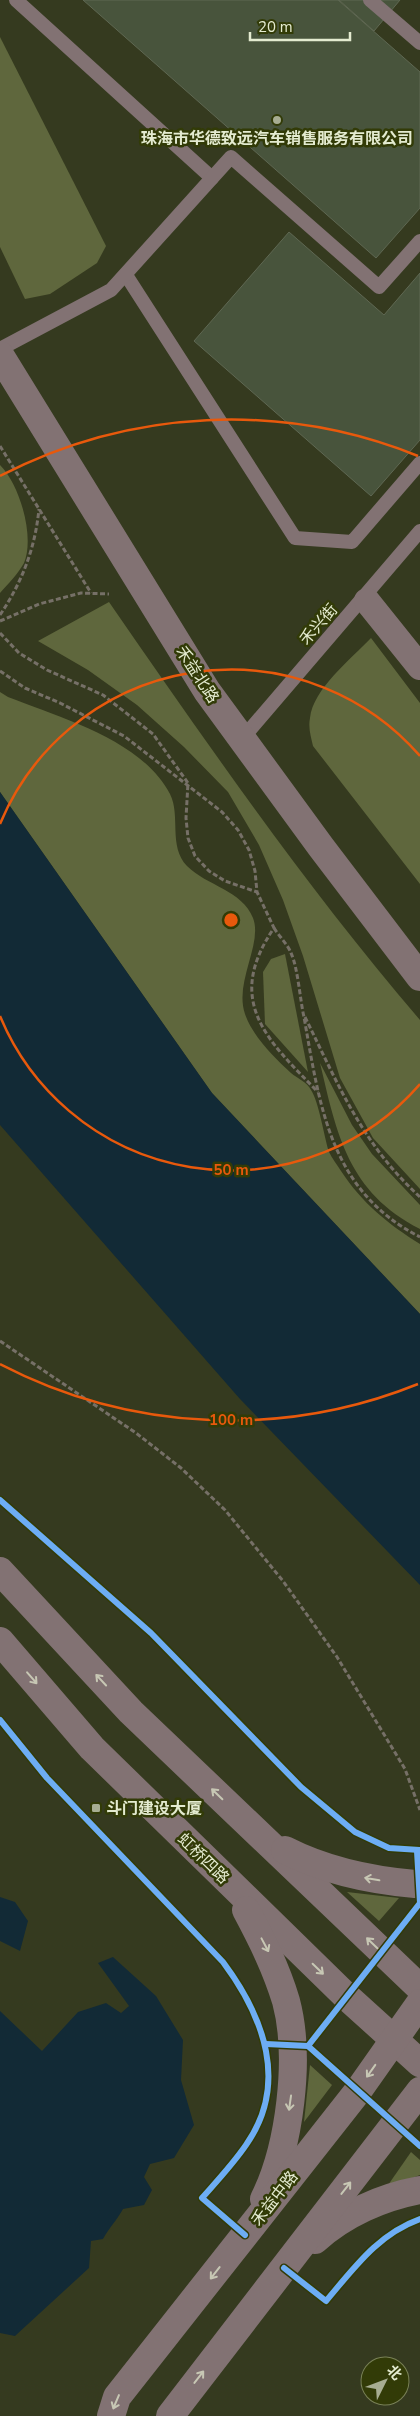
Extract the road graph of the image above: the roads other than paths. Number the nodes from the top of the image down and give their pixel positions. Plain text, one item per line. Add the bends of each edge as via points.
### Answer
1 (16, 0) edge
2 (370, 0) edge
3 (420, 43) edge
4 (212, 178) junction
5 (420, 241) edge
6 (126, 275) junction
7 (0, 349) edge
8 (0, 355) edge
9 (420, 463) edge
10 (420, 531) edge
11 (367, 600) dead end
12 (420, 667) edge
13 (242, 739) junction
14 (420, 977) edge
15 (0, 1571) edge
16 (0, 1641) edge
17 (247, 1823) junction
18 (208, 1862) junction
19 (420, 1883) edge
20 (420, 1988) edge
21 (420, 2003) edge
22 (394, 2039) junction
23 (420, 2063) edge
24 (420, 2091) edge
25 (420, 2190) edge
26 (245, 2235) junction
27 (284, 2268) junction
28 (111, 2416) edge
29 (170, 2416) edge

1 - 4 lane
2 - 3 lane
4 - 5 lane via 231,157 379,287
4 - 6 lane
6 - 7 lane via 112,290
6 - 9 lane via 295,538 352,542
8 - 13 street, 禾益北路 via 207,691
10 - 13 lane, 禾兴街
11 - 12 street
13 - 14 street, 禾益北路
17 -> 15 street via 131,1712
16 -> 18 street, 虹桥四路 via 92,1748
19 -> 17 street via 372,1880 328,1868 286,1851
20 -> 17 street
18 -> 22 street, 虹桥四路
18 -> 26 street via 246,1909 270,1956 286,2002 293,2050 291,2100 282,2146 267,2193
21 - 22 street, 禾益中路
22 - 23 street, 虹桥四路
22 -> 26 street, 禾益中路 via 358,2091
27 -> 24 street
25 - 27 street via 370,2204 326,2230
26 -> 28 street, 禾益中路 via 117,2397
29 -> 27 street

